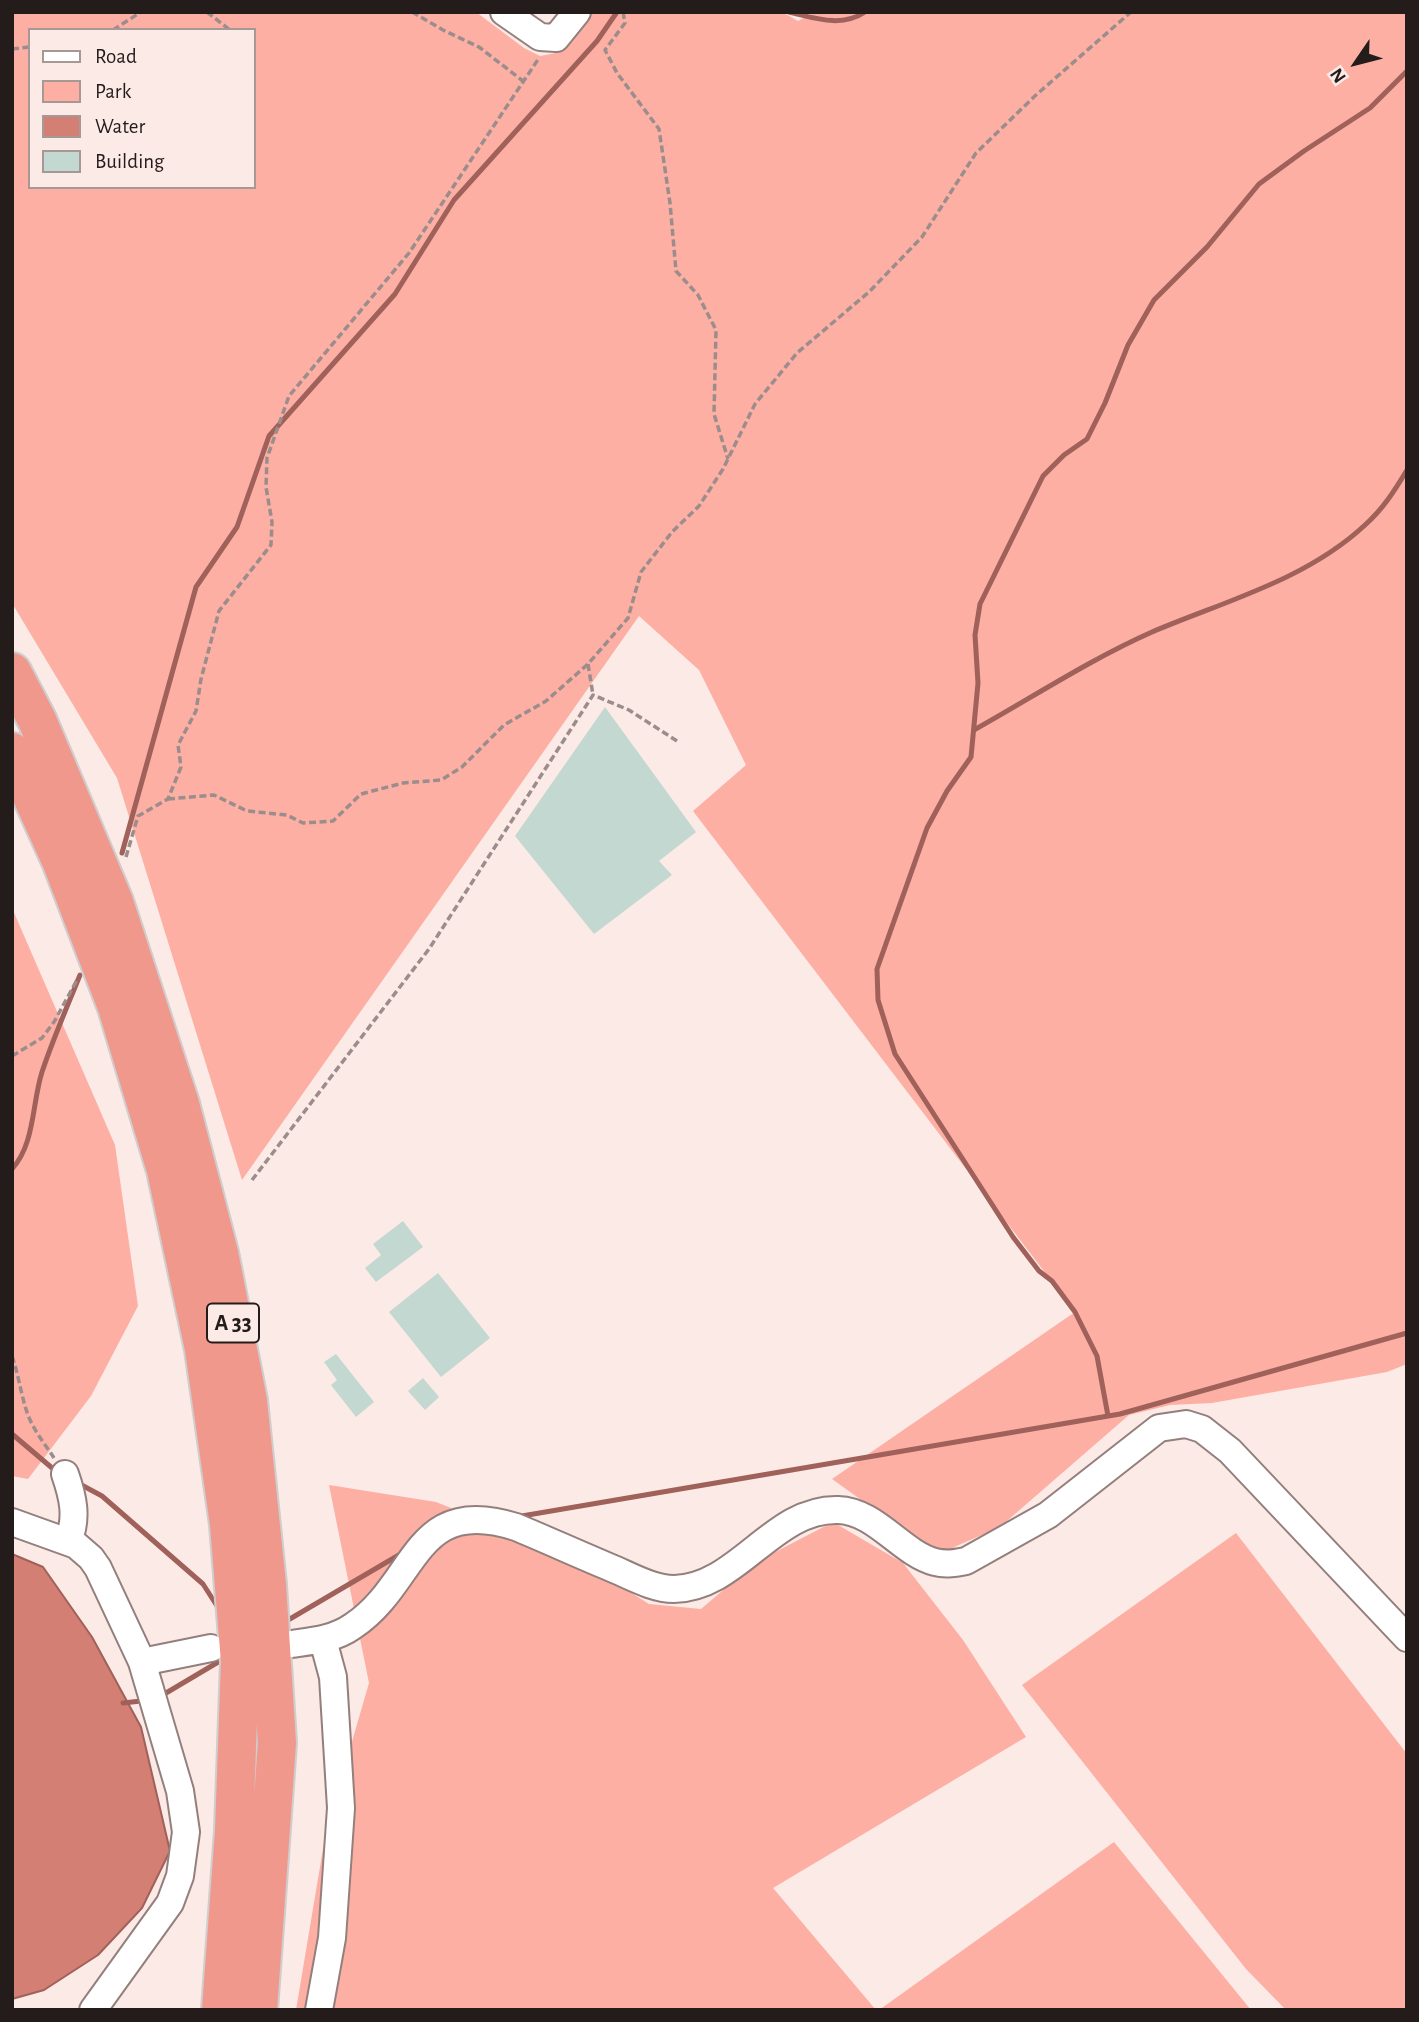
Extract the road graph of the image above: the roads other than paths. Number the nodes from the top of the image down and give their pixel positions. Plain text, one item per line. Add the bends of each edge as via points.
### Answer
1 (504, 12) edge
2 (578, 12) edge
3 (12, 672) edge
4 (12, 752) edge
5 (65, 1474) road end
6 (12, 1522) edge
7 (68, 1541) junction
8 (1407, 1638) edge
9 (323, 1640) junction
10 (292, 1644) dead end
11 (211, 1648) dead end
12 (142, 1661) junction
13 (93, 2010) edge
14 (221, 2010) edge
15 (258, 2010) edge
16 (319, 2010) edge

1 - 2 street via 548,47
3 - 15 highway, A 33 via 109,890 135,965 180,1104 219,1253 245,1388 267,1585 277,1743
4 - 14 highway, A 33 via 117,1007 166,1170 204,1349 229,1524 240,1662
5 - 7 street via 74,1513
6 - 7 street
7 - 12 street via 84,1550 98,1568
8 - 9 street via 1230,1451 1202,1429 1186,1424 1158,1428 1048,1515 982,1554 951,1564 919,1555 871,1521 839,1509 807,1515 717,1576 674,1589 649,1584 499,1522 457,1521 433,1535 367,1615
9 - 10 street
9 - 16 street via 333,1677 341,1808 332,1938
11 - 12 street
12 - 13 street via 180,1791 184,1856 170,1903

